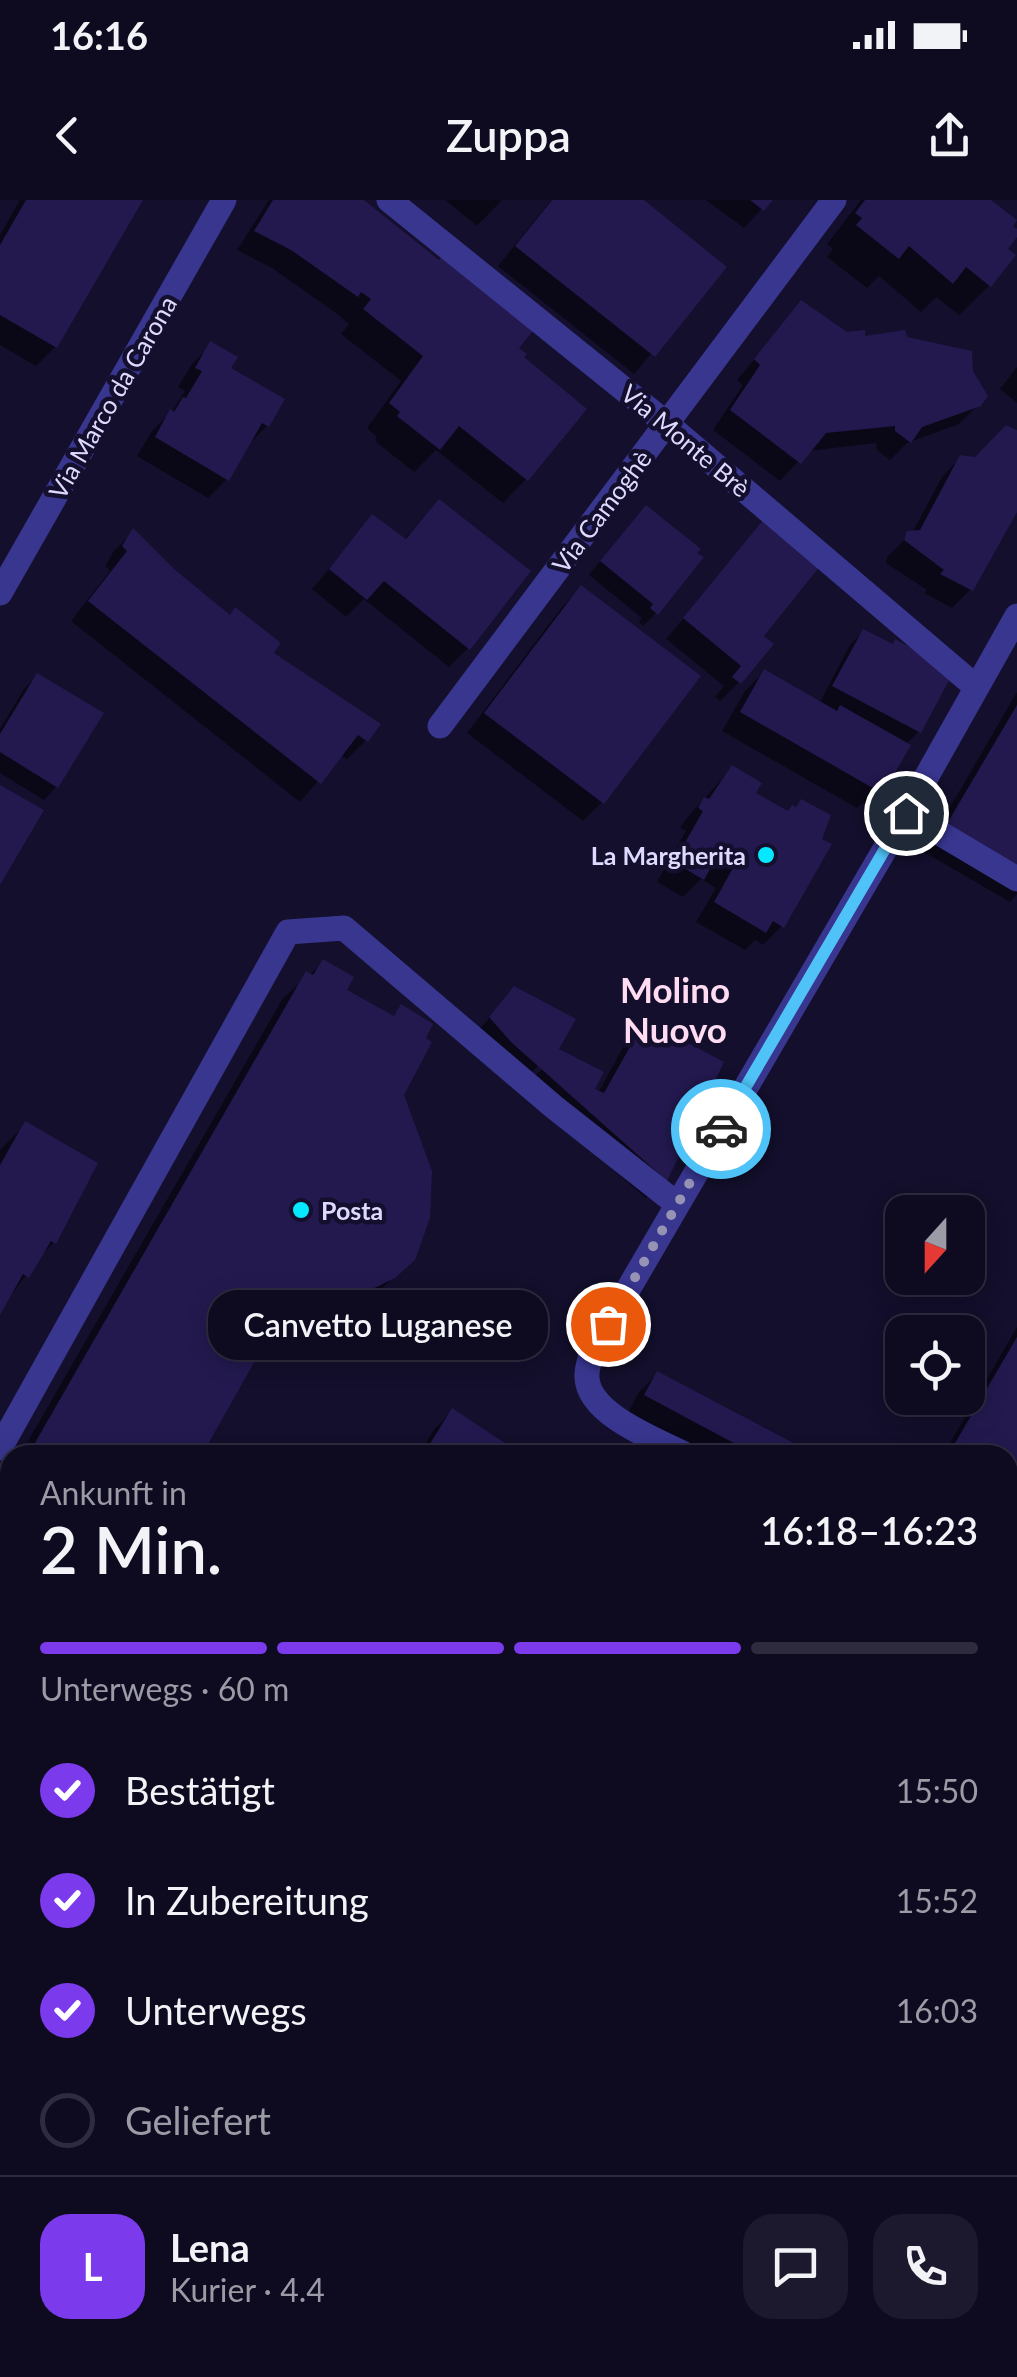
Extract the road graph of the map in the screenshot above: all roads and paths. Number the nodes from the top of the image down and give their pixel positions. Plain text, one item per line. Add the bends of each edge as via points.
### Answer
1 (224, 200) edge
2 (390, 200) edge
3 (834, 200) edge
4 (667, 424) junction
5 (0, 593) edge
6 (1017, 616) edge
7 (976, 688) junction
8 (440, 726) dead end
9 (906, 813) junction
10 (1017, 879) edge
11 (677, 1204) junction
12 (2, 1445) edge
13 (667, 1445) edge

1 - 5 street, Via Marco da Carona
2 - 4 street, Via Monte Brè
3 - 4 street, Via Camoghè
4 - 7 street, Via Monte Brè
4 - 8 street, Via Camoghè
6 - 7 street
7 - 9 street
9 - 10 street
9 - 11 street
11 - 12 street via 344,928 288,932
11 - 13 street via 591,1354 586,1379 608,1413

